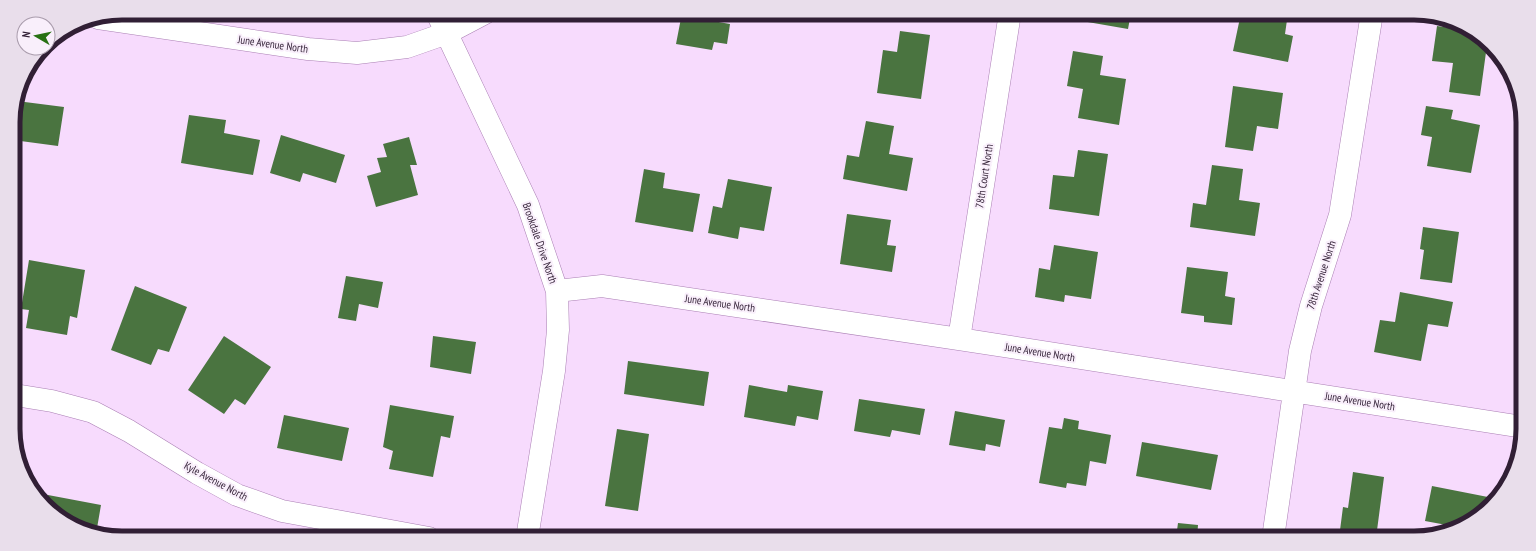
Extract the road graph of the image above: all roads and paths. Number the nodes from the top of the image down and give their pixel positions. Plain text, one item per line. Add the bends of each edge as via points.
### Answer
1 (114, 20) edge
2 (440, 20) edge
3 (472, 20) edge
4 (1009, 20) edge
5 (1371, 20) edge
6 (447, 34) junction
7 (557, 291) junction
8 (959, 339) junction
9 (1293, 391) junction
10 (20, 396) edge
11 (1516, 426) edge
12 (391, 531) edge
13 (528, 531) edge
14 (1274, 531) edge

1 - 6 street, June Avenue North via 308,49 357,53 407,47
2 - 6 street, Brookdale Drive North
3 - 6 street, June Avenue North
4 - 8 street, 78th Court North
5 - 9 street, 78th Avenue North via 1340,215 1311,306
6 - 7 street, Brookdale Drive North via 528,205
7 - 8 street, June Avenue North via 602,286
7 - 13 street, Brookdale Drive North via 558,330 554,371
8 - 9 street, June Avenue North
9 - 11 street, June Avenue North
9 - 14 street, 78th Avenue North
10 - 12 street, Kyle Avenue North via 93,412 237,495 282,511

